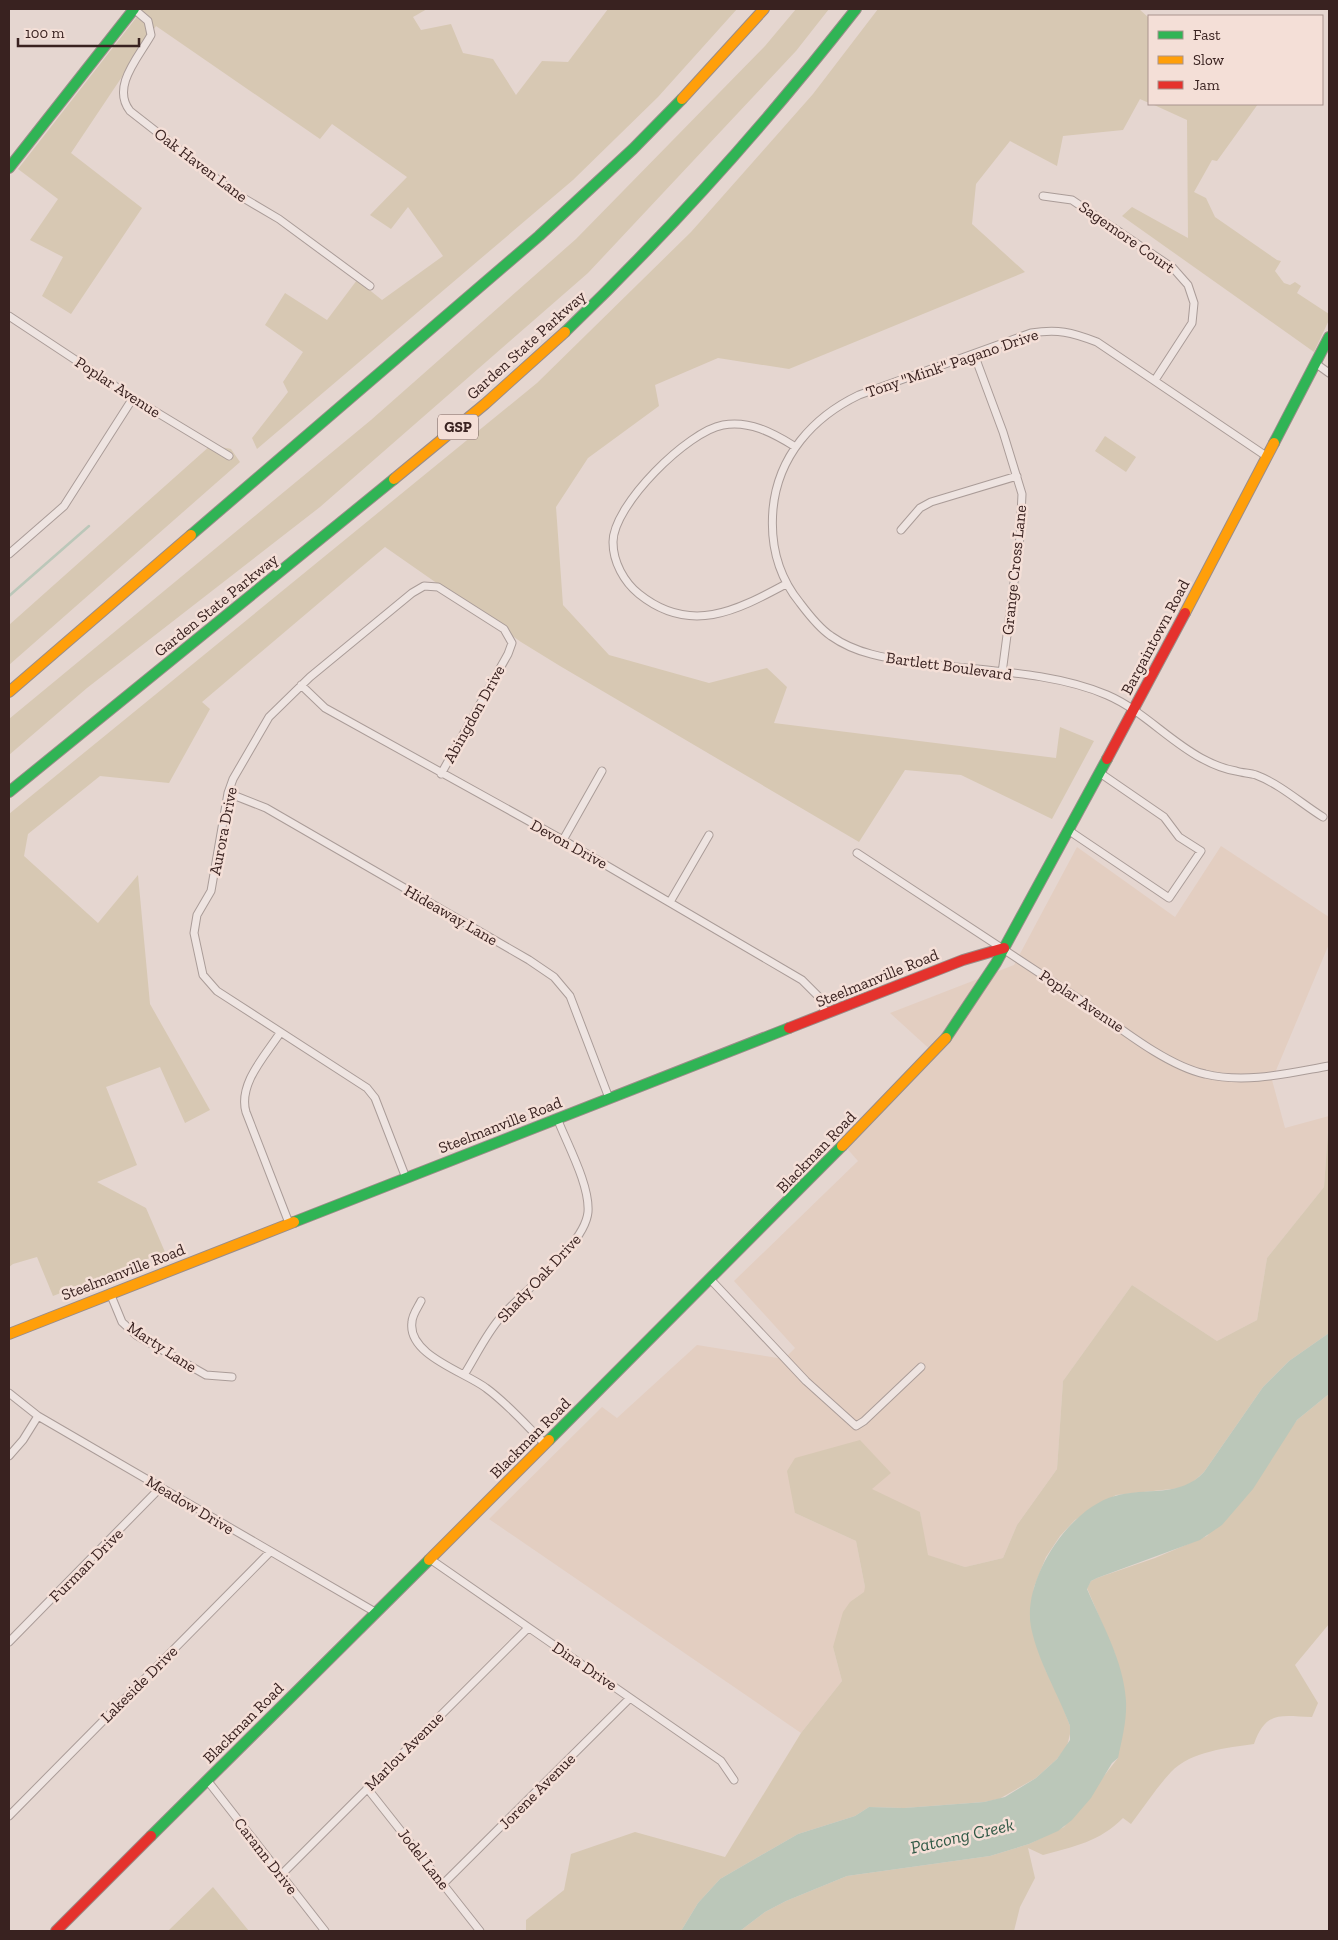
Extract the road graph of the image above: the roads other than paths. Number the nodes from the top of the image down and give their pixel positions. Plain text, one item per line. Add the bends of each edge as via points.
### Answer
1 (134, 9) edge
2 (764, 9) edge
3 (856, 9) edge
4 (10, 165) edge
5 (1043, 196) dead end
6 (370, 286) dead end
7 (9, 316) edge
8 (1329, 338) edge
9 (974, 354) junction
10 (1316, 363) junction
11 (1329, 373) edge
12 (1155, 380) junction
13 (133, 398) junction
14 (794, 446) junction
15 (228, 456) dead end
16 (1266, 456) junction
17 (1017, 476) junction
18 (901, 530) dead end
19 (9, 554) edge
20 (786, 584) junction
21 (508, 654) joint
22 (1002, 673) junction
23 (301, 686) junction
24 (9, 692) edge
25 (1133, 710) junction
26 (602, 771) dead end
27 (1100, 773) junction
28 (440, 774) junction
29 (9, 792) edge
30 (228, 794) junction
31 (1323, 818) dead end
32 (1068, 830) junction
33 (708, 835) dead end
34 (563, 840) junction
35 (857, 853) dead end
36 (670, 902) junction
37 (1004, 948) junction
38 (826, 1014) junction
39 (280, 1033) junction
40 (1329, 1066) edge
41 (608, 1098) junction
42 (557, 1118) junction
43 (406, 1178) junction
44 (289, 1223) junction
45 (711, 1280) junction
46 (110, 1293) junction
47 (422, 1301) dead end
48 (9, 1334) edge
49 (921, 1367) dead end
50 (464, 1375) junction
51 (232, 1376) dead end
52 (9, 1393) edge
53 (38, 1416) junction
54 (545, 1444) junction
55 (9, 1456) edge
56 (161, 1487) junction
57 (270, 1552) junction
58 (430, 1559) junction
59 (375, 1612) junction
60 (528, 1628) junction
61 (9, 1642) edge
62 (630, 1698) junction
63 (207, 1780) junction
64 (734, 1780) dead end
65 (367, 1788) junction
66 (9, 1816) edge
67 (281, 1875) junction
68 (443, 1884) junction
69 (56, 1931) edge
70 (325, 1931) edge
71 (480, 1931) edge

1 - 4 main road
1 - 6 street, Oak Haven Lane via 148,21 151,35 122,88 123,101 130,111 235,193 279,219
2 - 24 main road via 694,87 545,230
3 - 29 main road, Garden State Parkway / GSP via 806,74 723,170 657,241 558,338 405,471
5 - 12 street, Sagemore Court via 1072,200 1173,268 1186,282 1194,300 1192,320
7 - 13 street, Poplar Avenue
8 - 10 main road, Bargaintown Road
9 - 12 street, Tony "Mink" Pagano Drive via 1031,333 1053,329 1097,342
9 - 14 street, Tony "Mink" Pagano Drive via 840,404 819,418
9 - 17 street, Grange Cross Lane
10 - 11 street
10 - 16 main road, Bargaintown Road
12 - 16 street, Tony "Mink" Pagano Drive
13 - 15 street, Poplar Avenue
13 - 19 street via 64,506
14 - 20 street, Tony "Mink" Pagano Drive via 778,485 772,522 778,565
14 - 20 street via 755,426 724,425 692,438 642,486 623,513 613,541 615,559 632,588 667,612 700,617 715,615
16 - 25 main road, Bargaintown Road
17 - 18 street via 931,502 920,508
17 - 22 street, Grange Cross Lane via 1022,512
20 - 22 street, Bartlett Boulevard via 814,621 849,646 890,659
21 - 23 street, Aurora Drive via 512,643 505,630 442,589 427,586 412,593
21 - 28 street, Abingdon Drive
22 - 25 street, Bartlett Boulevard via 1089,688
23 - 28 street, Devon Drive via 325,708
23 - 30 street, Aurora Drive via 269,717 233,779
25 - 27 main road, Bargaintown Road
25 - 31 street, Bartlett Boulevard via 1202,758 1223,768 1267,780
26 - 34 street
27 - 32 main road, Bargaintown Road
27 - 32 street via 1164,817 1180,837 1201,850 1169,898
28 - 34 street, Devon Drive
30 - 39 street, Aurora Drive via 211,890 197,915 194,933 203,975 216,991
30 - 41 street, Hideaway Lane via 266,808 554,977 570,996
32 - 37 main road, Bargaintown Road
33 - 36 street
34 - 36 street, Devon Drive
35 - 37 street, Poplar Avenue
36 - 38 street, Devon Drive via 802,980 818,996
37 - 38 main road, Steelmanville Road via 974,956
37 - 40 street, Poplar Avenue via 1151,1048 1192,1071 1241,1078
37 - 45 main road, Blackman Road via 965,1012 936,1049
38 - 41 main road, Steelmanville Road
39 - 43 street, Aurora Drive via 367,1088 378,1103
39 - 44 street via 248,1083 244,1102
41 - 42 main road, Steelmanville Road
42 - 43 main road, Steelmanville Road
42 - 50 street, Shady Oak Drive via 585,1189 586,1223 574,1244 500,1318
43 - 44 main road, Steelmanville Road
44 - 46 main road, Steelmanville Road
45 - 49 street via 806,1381 856,1426
45 - 54 main road, Blackman Road
46 - 48 main road, Steelmanville Road
46 - 51 street, Marty Lane via 122,1322 136,1335 206,1376
47 - 50 street via 412,1322 417,1342 434,1358
50 - 54 street via 495,1395
52 - 53 street, Meadow Drive
53 - 55 street
53 - 56 street, Meadow Drive
54 - 58 main road, Blackman Road
56 - 57 street, Meadow Drive
56 - 61 street, Furman Drive
57 - 59 street, Meadow Drive
57 - 66 street, Lakeside Drive
58 - 59 main road, Blackman Road
58 - 60 street, Dina Drive
59 - 63 main road, Blackman Road
60 - 62 street, Dina Drive
60 - 65 street, Marlou Avenue
62 - 64 street, Dina Drive via 721,1761
62 - 68 street, Jorene Avenue
63 - 67 street, Carann Drive
63 - 69 main road, Blackman Road
65 - 67 street, Marlou Avenue
65 - 68 street, Jodel Lane
67 - 70 street, Carann Drive
68 - 71 street, Jodel Lane

